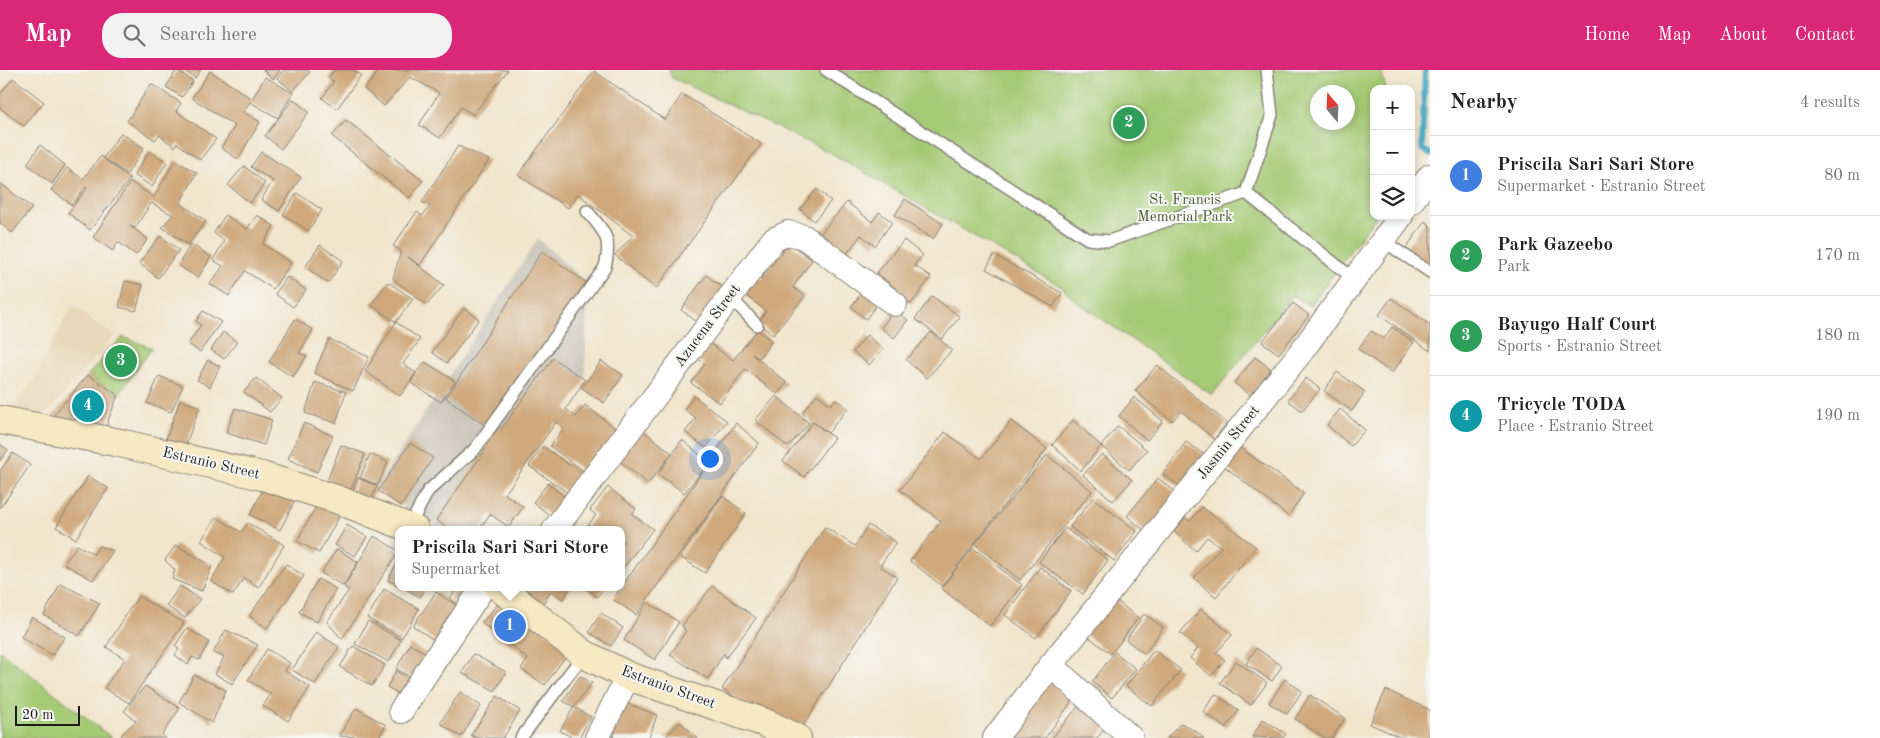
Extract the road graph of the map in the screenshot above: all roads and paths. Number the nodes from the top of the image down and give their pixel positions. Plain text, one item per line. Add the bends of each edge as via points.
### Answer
1 (826, 70) edge
2 (1267, 70) edge
3 (1430, 176) edge
4 (1246, 193) junction
5 (1415, 197) edge
6 (587, 210) dead end
7 (1397, 220) edge
8 (1383, 241) junction
9 (1430, 272) edge
10 (1354, 279) junction
11 (730, 297) junction
12 (895, 304) dead end
13 (757, 325) dead end
14 (0, 420) edge
15 (404, 526) edge
16 (413, 526) edge
17 (557, 526) edge
18 (498, 591) edge
19 (503, 591) edge
20 (584, 654) junction
21 (1051, 665) junction
22 (628, 676) junction
23 (401, 711) dead end
24 (521, 738) edge
25 (597, 738) edge
26 (797, 738) edge
27 (995, 738) edge
28 (1131, 738) edge

1 - 4 lane via 1088,239 1109,241
2 - 4 lane via 1272,115
3 - 5 street
4 - 10 lane
6 - 16 lane via 607,235 608,253 604,267 475,449 428,490
7 - 8 street, Jasmin Street
8 - 9 lane
8 - 10 street, Jasmin Street
10 - 21 street, Jasmin Street via 1301,352
11 - 12 street, Azucena Street via 774,240 788,233 804,237
11 - 13 lane
11 - 17 street, Azucena Street
14 - 15 street, Estranio Street via 120,443 262,476 336,499
18 - 23 street
19 - 20 street, Estranio Street
20 - 22 street, Estranio Street
20 - 24 lane
21 - 27 street, Jasmin Street
21 - 28 street
22 - 25 street
22 - 26 street, Estranio Street via 763,722

